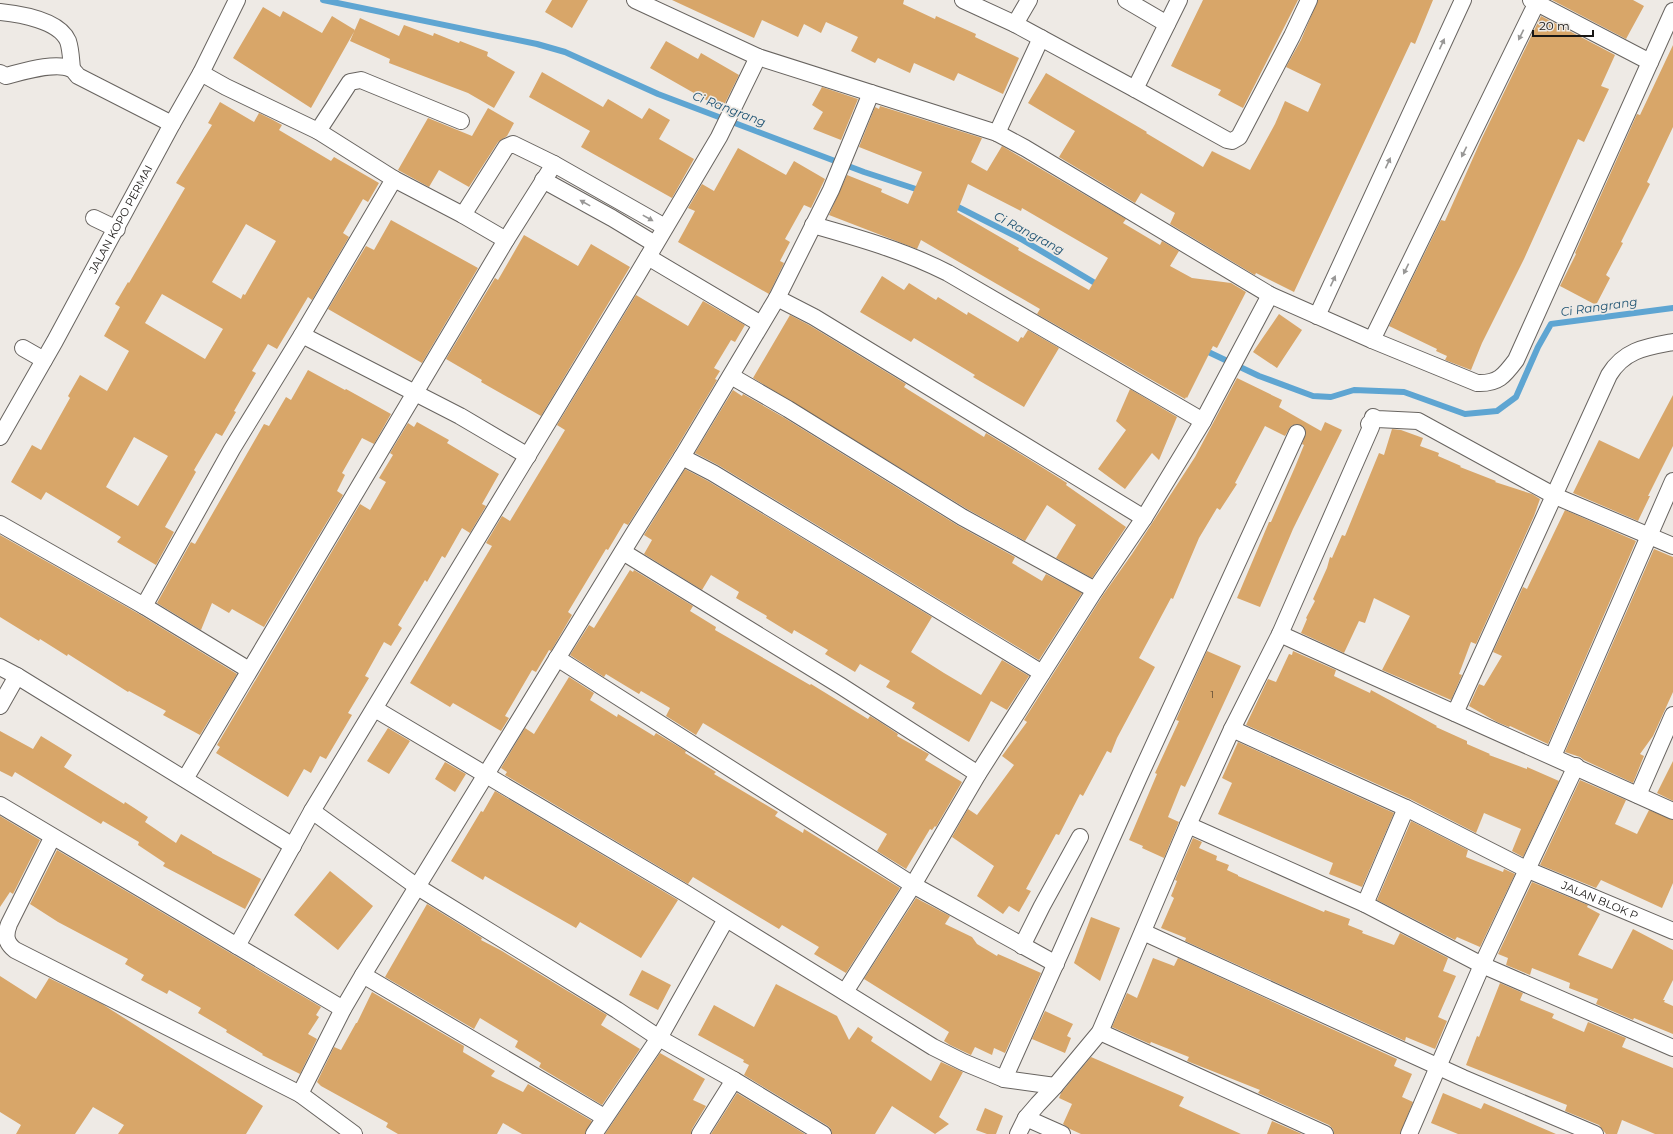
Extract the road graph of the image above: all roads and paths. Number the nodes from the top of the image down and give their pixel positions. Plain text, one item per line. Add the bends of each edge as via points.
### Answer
1 (634, 0) edge
2 (963, 0) edge
3 (1029, 0) edge
4 (1126, 0) edge
5 (1179, 0) edge
6 (1309, 0) edge
7 (1463, 0) edge
8 (1535, 1) edge
9 (235, 6) edge
10 (1673, 11) edge
11 (0, 12) edge
12 (1015, 24) junction
13 (1167, 24) junction
14 (1041, 38) junction
15 (758, 57) junction
16 (1650, 62) junction
17 (72, 69) junction
18 (201, 74) junction
19 (2, 78) edge
20 (1135, 89) junction
21 (871, 93) junction
22 (461, 121) dead end
23 (172, 124) junction
24 (318, 131) junction
25 (997, 134) junction
26 (554, 164) junction
27 (394, 179) junction
28 (543, 180) junction
29 (620, 202) junction
30 (463, 215) junction
31 (94, 218) dead end
32 (612, 218) junction
33 (813, 225) junction
34 (665, 227) junction
35 (117, 229) junction
36 (506, 240) junction
37 (651, 250) junction
38 (1270, 295) junction
39 (777, 298) junction
40 (1317, 316) junction
41 (761, 324) junction
42 (302, 335) junction
43 (1372, 340) junction
44 (1673, 342) edge
45 (23, 348) dead end
46 (44, 360) junction
47 (731, 376) junction
48 (415, 393) junction
49 (1203, 421) junction
50 (1297, 433) dead end
51 (0, 437) edge
52 (528, 456) junction
53 (682, 457) junction
54 (1673, 481) edge
55 (1555, 496) junction
56 (1144, 518) junction
57 (0, 524) edge
58 (1649, 534) junction
59 (1673, 546) edge
60 (623, 552) junction
61 (1094, 590) junction
62 (144, 606) junction
63 (1280, 634) junction
64 (557, 658) junction
65 (0, 667) edge
66 (249, 670) junction
67 (1042, 673) junction
68 (17, 676) junction
69 (0, 706) edge
70 (375, 709) junction
71 (1455, 713) junction
72 (1673, 715) edge
73 (1232, 729) junction
74 (1553, 756) junction
75 (1576, 766) junction
76 (486, 774) junction
77 (978, 774) junction
78 (185, 779) junction
79 (1638, 795) junction
80 (0, 806) edge
81 (1406, 808) junction
82 (312, 811) junction
83 (1673, 811) edge
84 (1188, 825) junction
85 (1080, 837) dead end
86 (52, 838) junction
87 (293, 846) junction
88 (1528, 870) junction
89 (913, 885) junction
90 (416, 886) junction
91 (1365, 904) junction
92 (726, 919) junction
93 (1673, 931) edge
94 (1143, 932) junction
95 (237, 946) junction
96 (1022, 946) junction
97 (1056, 964) junction
98 (1482, 965) junction
99 (363, 975) junction
100 (845, 992) junction
101 (343, 1009) junction
102 (1100, 1032) junction
103 (659, 1038) junction
104 (1673, 1048) edge
105 (1438, 1067) junction
106 (1004, 1079) junction
107 (734, 1080) junction
108 (1055, 1086) junction
109 (300, 1094) junction
110 (604, 1117) junction
111 (1026, 1118) junction
112 (813, 1132) edge
113 (354, 1134) edge
114 (594, 1134) edge
115 (700, 1134) edge
116 (1018, 1134) edge
117 (1062, 1134) edge
118 (1325, 1134) edge
119 (1409, 1134) edge
120 (1595, 1134) edge

1 - 15 street
2 - 12 street
3 - 12 street
4 - 13 street
5 - 13 street
6 - 20 street via 1268,83 1239,137 1234,141 1227,140
40 -> 7 street
8 - 16 street
8 -> 43 street
9 - 18 street, JALAN KOPO PERMAI
10 - 16 street
11 - 17 street via 32,18 60,31 68,40
12 - 14 street
13 - 20 street
14 - 20 street
14 - 25 street
15 - 21 street
15 - 34 street via 719,136
16 - 43 street via 1516,360 1502,378 1495,382 1477,383
17 - 19 street via 35,68
17 - 23 street via 78,76
18 - 23 street, JALAN KOPO PERMAI
18 - 24 street
21 - 25 street
21 - 33 street via 831,190
22 - 24 street via 361,80 350,82
23 - 35 street, JALAN KOPO PERMAI
24 - 27 street
25 - 38 street via 1032,152
26 - 28 street
26 - 29 street
26 - 30 street via 516,145 509,145
27 - 30 street
27 - 42 street
32 -> 28 street
28 - 36 street
29 - 32 street
29 -> 34 street
30 - 36 street
31 - 35 street
32 - 37 street
33 - 39 street
33 - 49 street via 897,250 942,270
34 - 37 street
35 - 46 street, JALAN KOPO PERMAI
36 - 48 street
37 - 41 street
37 - 52 street
38 - 40 street
38 - 49 street
39 - 41 street
39 - 56 street via 827,325
40 - 43 street
41 - 47 street
42 - 48 street
42 - 62 street via 232,449
44 - 55 street via 1637,351 1626,356 1614,367
45 - 46 street
46 - 51 street, JALAN KOPO PERMAI
47 - 53 street
47 - 61 street via 962,517
48 - 52 street
48 - 66 street
49 - 56 street
50 - 97 street
52 - 70 street
53 - 60 street
53 - 67 street via 713,473
54 - 58 street
55 - 58 street
55 - 63 street via 1418,421 1373,417
55 - 71 street
56 - 61 street
57 - 62 street
58 - 59 street
58 - 74 street
60 - 64 street
60 - 77 street
61 - 67 street
62 - 66 street
63 - 71 street
63 - 73 street
64 - 76 street
64 - 89 street
65 - 68 street
66 - 78 street
67 - 77 street
68 - 69 street
68 - 78 street
70 - 76 street
70 - 82 street
71 - 74 street
72 - 79 street
73 - 81 street, JALAN BLOK P
73 - 84 street
74 - 75 street
75 - 79 street
75 - 88 street
76 - 90 street
76 - 92 street
77 - 89 street
78 - 87 street
79 - 83 street
80 - 86 street
81 - 88 street, JALAN BLOK P
81 - 91 street
82 - 87 street
82 - 90 street
84 - 91 street
84 - 94 street
85 - 96 street
86 - 95 street
86 - 109 street via 9,924 6,936 10,946
87 - 95 street
88 - 93 street, JALAN BLOK P
88 - 98 street
89 - 96 street
89 - 100 street
90 - 99 street
90 - 103 street
91 - 98 street
92 - 100 street
92 - 103 street
94 - 102 street
94 - 105 street
95 - 101 street
96 - 97 street
97 - 106 street
98 - 104 street
98 - 105 street
99 - 101 street
99 - 110 street
100 - 106 street via 933,1047
101 - 109 street
102 - 108 street
102 - 118 street
103 - 107 street
103 - 110 street
105 - 119 street
105 - 120 street
106 - 108 street
107 - 112 street
107 - 115 street
108 - 111 street
109 - 113 street
110 - 114 street
111 - 116 street
111 - 117 street

